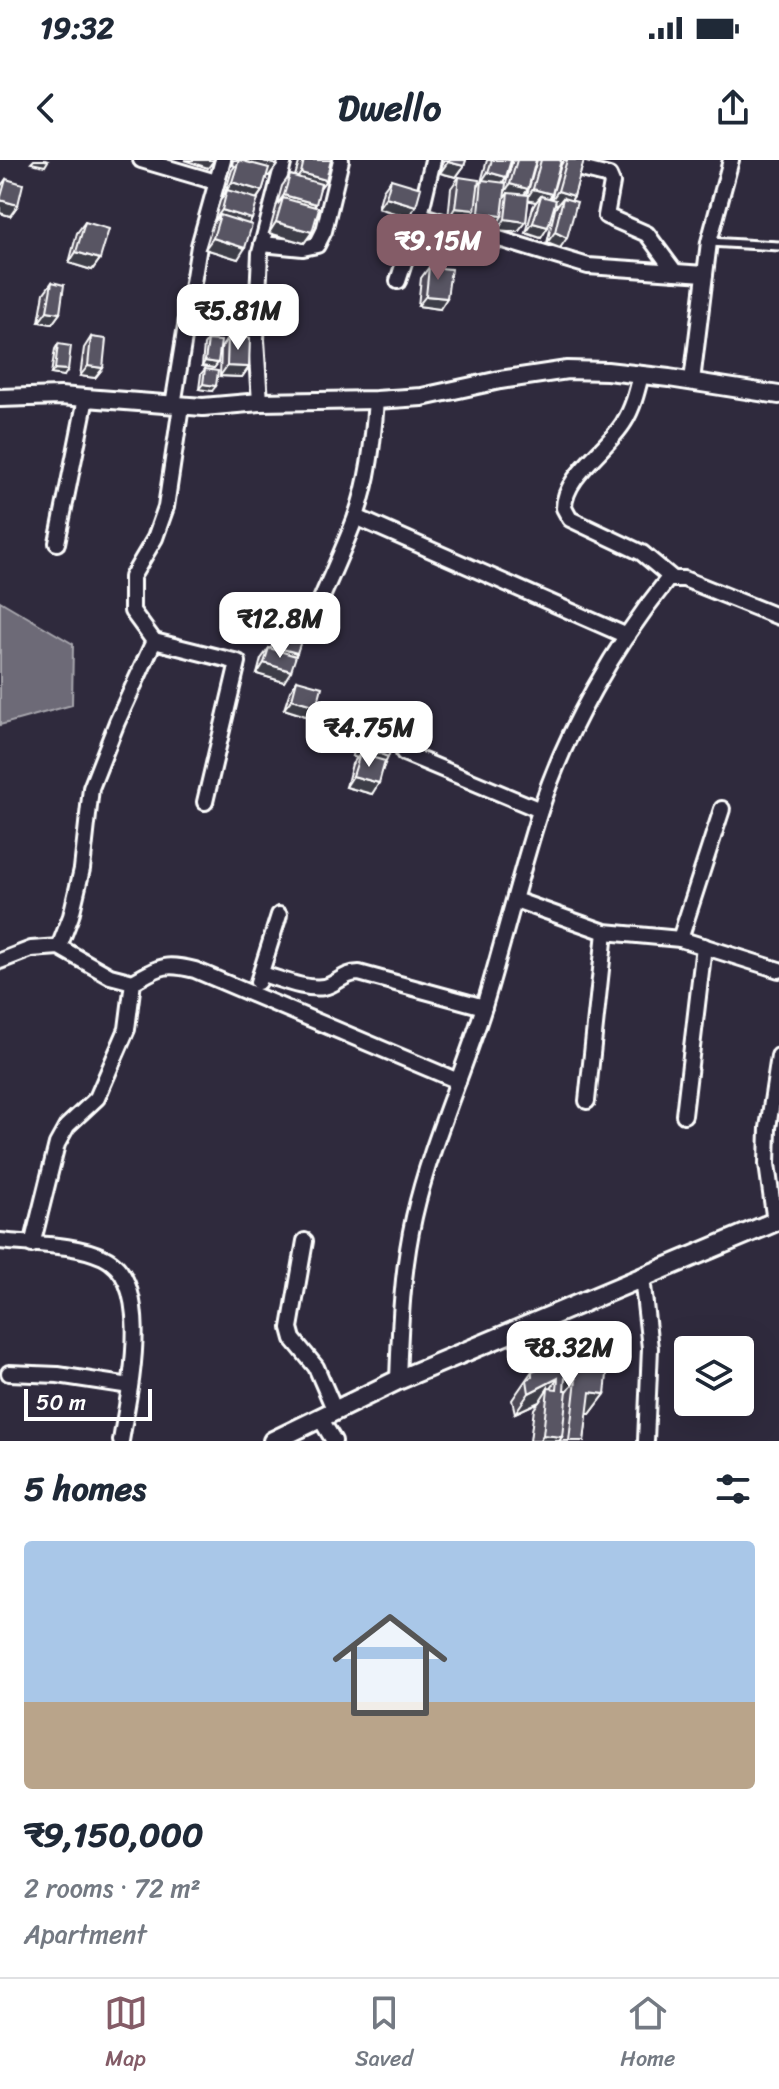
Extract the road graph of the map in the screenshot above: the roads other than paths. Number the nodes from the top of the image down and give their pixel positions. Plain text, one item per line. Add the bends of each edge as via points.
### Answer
1 (141, 160) edge
2 (223, 160) edge
3 (284, 160) edge
4 (341, 160) edge
5 (433, 160) edge
6 (545, 160) edge
7 (731, 160) edge
8 (216, 182) junction
9 (420, 215) junction
10 (709, 242) junction
11 (262, 244) junction
12 (779, 246) edge
13 (675, 272) junction
14 (705, 274) junction
15 (398, 281) dead end
16 (641, 375) junction
17 (692, 381) junction
18 (779, 395) edge
19 (0, 398) edge
20 (86, 398) junction
21 (376, 400) junction
22 (260, 402) junction
23 (177, 405) junction
24 (356, 517) junction
25 (57, 543) dead end
26 (672, 578) junction
27 (318, 606) dead end
28 (779, 617) edge
29 (627, 636) junction
30 (154, 641) junction
31 (404, 753) dead end
32 (205, 802) dead end
33 (722, 809) dead end
34 (540, 810) junction
35 (515, 900) junction
36 (279, 915) dead end
37 (605, 932) junction
38 (680, 939) junction
39 (704, 946) junction
40 (59, 947) junction
41 (1, 964) edge
42 (779, 970) edge
43 (262, 974) junction
44 (133, 982) junction
45 (254, 994) junction
46 (484, 1007) junction
47 (779, 1056) edge
48 (458, 1081) junction
49 (587, 1101) dead end
50 (684, 1115) dead end
51 (777, 1221) edge
52 (0, 1241) edge
53 (305, 1241) dead end
54 (32, 1245) junction
55 (642, 1277) junction
56 (9, 1373) dead end
57 (398, 1380) junction
58 (130, 1386) junction
59 (327, 1414) junction
60 (121, 1441) edge
61 (273, 1441) edge
62 (334, 1441) edge
63 (646, 1441) edge

1 - 8 street
2 - 8 street
3 - 11 street
4 - 11 street via 317,245
5 - 9 street
6 - 13 street via 609,176 606,216 647,234
7 - 10 street
8 - 23 street via 199,246
9 - 13 street via 588,266
9 - 15 street
10 - 12 lane
10 - 14 street
11 - 22 street via 256,340
13 - 14 street
14 - 17 street
16 - 17 street
16 - 21 street via 567,370 422,397
16 - 26 street via 625,421 571,484 564,508 570,519 642,553
17 - 18 street
19 - 20 street
20 - 23 street
20 - 25 street
21 - 22 street
21 - 24 street via 369,467
22 - 23 street
23 - 30 street via 162,523 132,577 132,611
24 - 27 street
24 - 29 street
26 - 28 street
26 - 29 street
29 - 34 street via 576,726
30 - 32 street via 238,662
30 - 40 street via 91,788 82,869
31 - 34 street
33 - 38 street
34 - 35 street
35 - 37 street
35 - 46 street
36 - 43 street
37 - 38 street
37 - 49 street
38 - 39 street
39 - 42 street
39 - 50 street
40 - 41 street via 31,949
40 - 44 street via 110,976
43 - 45 street
43 - 46 street via 314,987 359,973
44 - 45 street via 154,968 178,966
44 - 54 street via 127,1029 97,1098 67,1126 57,1144
45 - 48 street
46 - 48 street
47 - 51 street via 767,1164
48 - 57 street via 410,1240
51 - 55 main road
52 - 54 street
53 - 59 street via 290,1328 316,1367
54 - 58 street via 80,1250 116,1265 135,1311
55 - 57 main road
55 - 63 street via 650,1348
56 - 58 street
57 - 59 main road
58 - 60 street
59 - 61 main road
59 - 62 street

